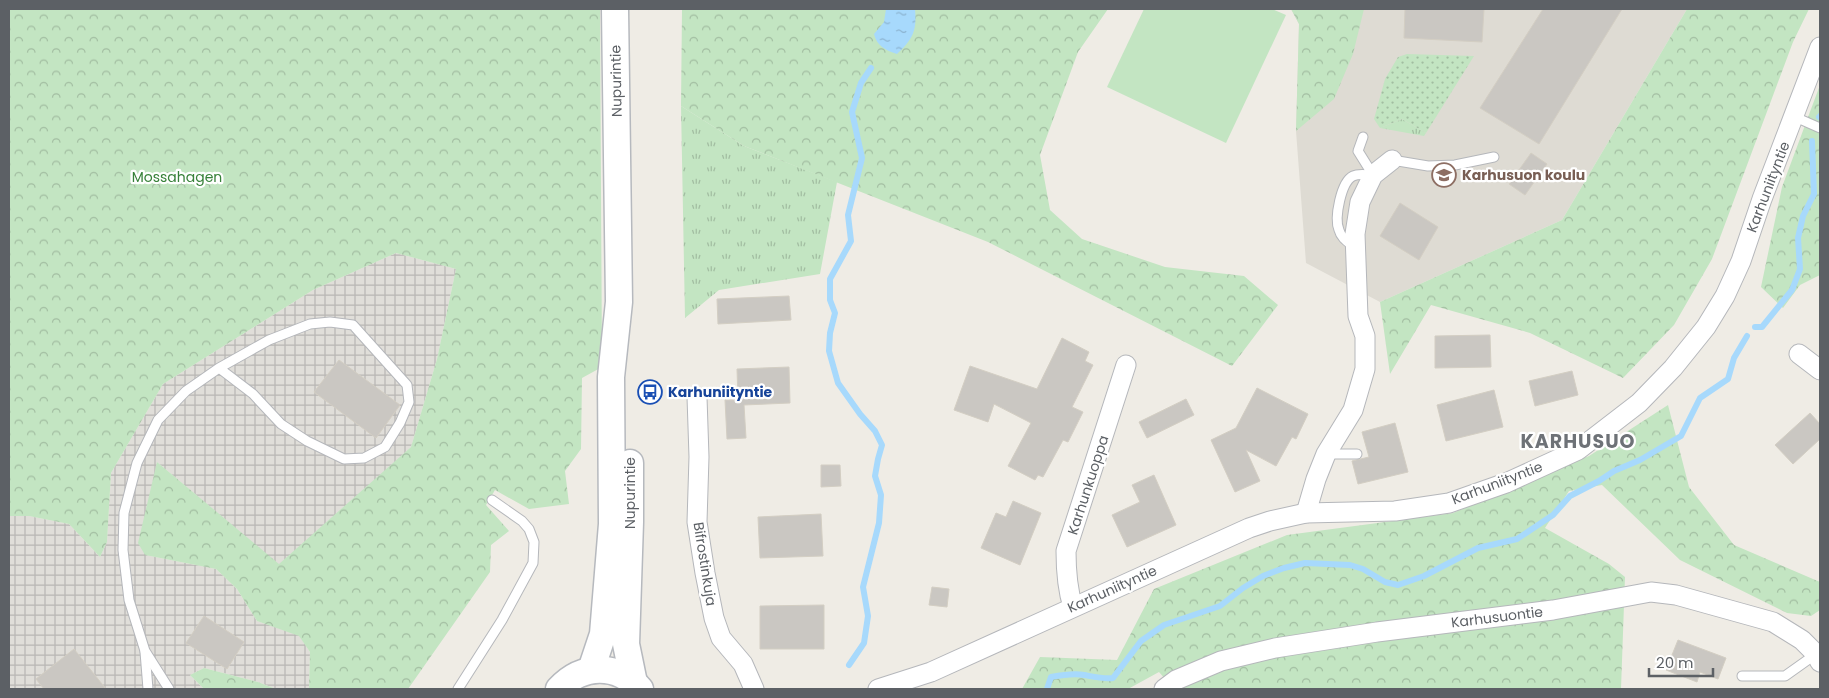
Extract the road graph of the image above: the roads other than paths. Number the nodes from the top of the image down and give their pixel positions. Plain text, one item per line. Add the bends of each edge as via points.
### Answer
1 (615, 9) edge
2 (1820, 47) edge
3 (1795, 117) junction
4 (1820, 128) edge
5 (1363, 137) dead end
6 (1494, 157) dead end
7 (1392, 160) joint
8 (1373, 175) junction
9 (619, 303) junction
10 (1799, 354) dead end
11 (1126, 364) dead end
12 (219, 368) junction
13 (1820, 370) edge
14 (697, 397) dead end
15 (1326, 454) junction
16 (1357, 454) dead end
17 (492, 500) dead end
18 (1306, 513) junction
19 (1073, 606) junction
20 (145, 651) junction
21 (1819, 655) edge
22 (590, 670) junction
23 (1742, 676) dead end
24 (637, 686) edge
25 (148, 689) edge
26 (169, 689) edge
27 (458, 689) edge
28 (559, 689) edge
29 (754, 689) edge
30 (878, 689) edge
31 (1164, 689) edge

1 - 9 main road, Nupurintie
2 - 3 street, Karhuniityntie
3 - 4 lane
3 - 18 street, Karhuniityntie via 1725,296 1701,334 1638,403 1578,450 1506,483 1449,503 1395,511
5 - 8 lane via 1358,151
6 - 7 lane via 1428,166
7 - 8 street
8 - 15 street via 1360,202 1355,234 1358,316 1365,336 1365,369 1353,410
9 - 22 main road, Nupurintie via 611,377 611,533 603,634
9 - 24 main road, Nupurintie via 629,374 630,522 626,644
10 - 13 street
11 - 19 street, Karhunkuoppa via 1066,551 1068,592
12 - 12 lane via 269,340 310,324 353,325 407,385 409,402 385,448 364,458 344,460 281,424 254,394
12 - 20 lane via 186,391 158,420 137,463 124,513 123,550 129,600
14 - 29 street, Bifrostinkuja via 697,522 705,573 721,638 743,664
15 - 16 lane
15 - 18 street
17 - 27 lane via 529,529 534,542 533,563 502,620
18 - 19 street, Karhuniityntie via 1249,528
19 - 30 street, Karhuniityntie via 930,672
20 - 25 lane
20 - 26 lane
21 - 23 lane via 1785,676
21 - 31 street, Karhusuontie via 1773,622 1676,595 1650,592 1553,610 1275,648 1221,661 1176,680
22 - 24 main road via 621,674
22 - 28 main road via 578,674

